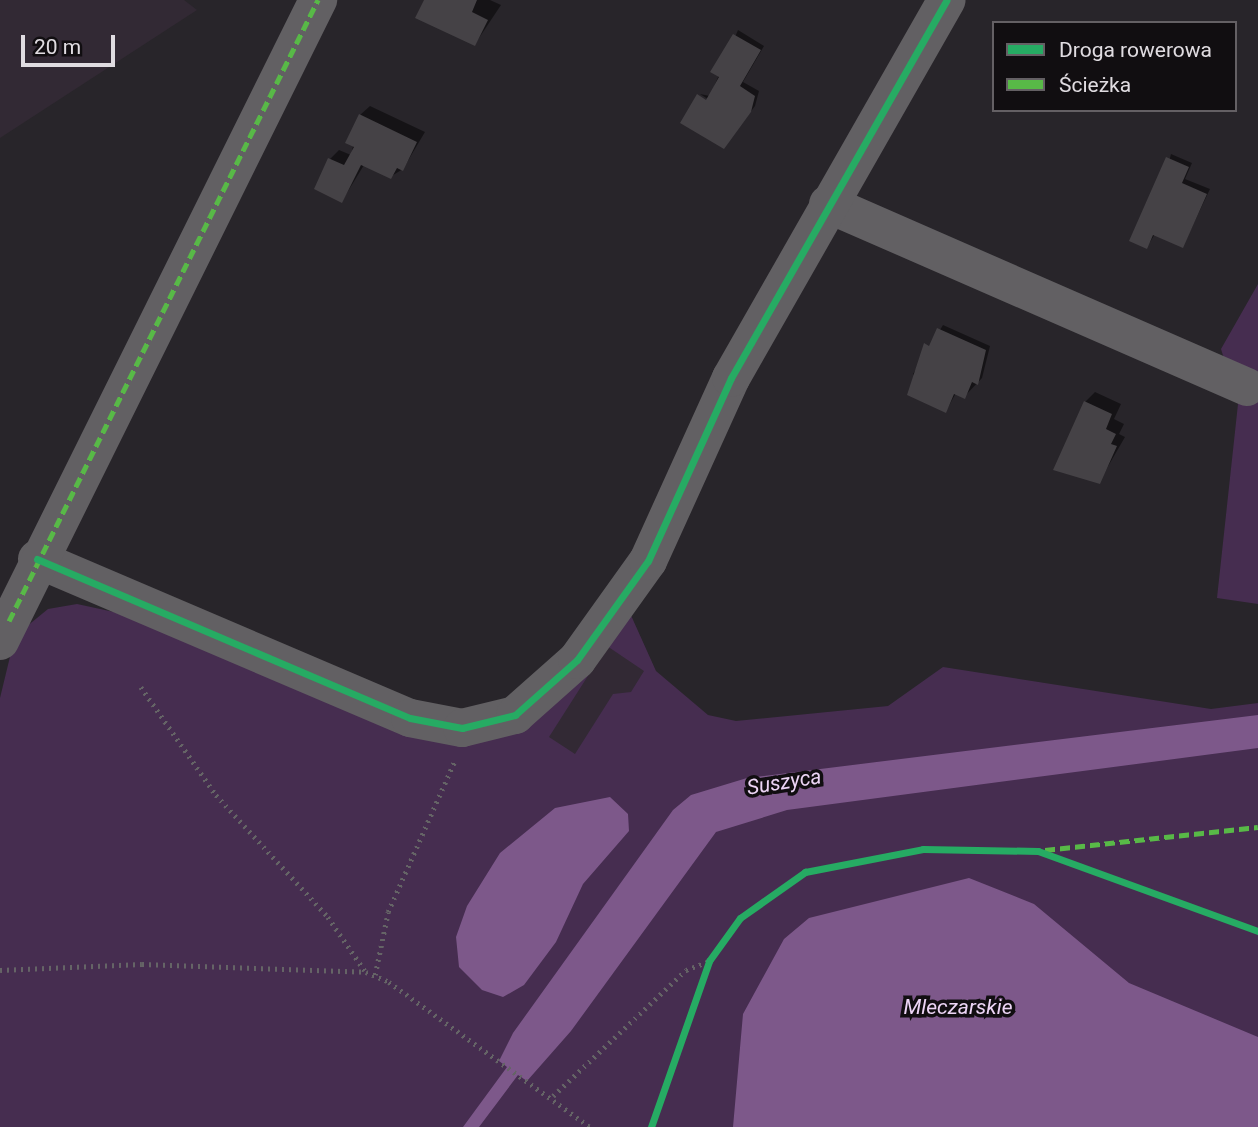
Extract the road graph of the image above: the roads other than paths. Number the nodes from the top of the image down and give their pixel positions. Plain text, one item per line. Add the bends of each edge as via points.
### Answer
1 (318, 0) edge
2 (947, 0) edge
3 (828, 204) junction
4 (1247, 387) dead end
5 (37, 559) junction
6 (0, 641) edge

1 - 5 street
2 - 3 street
3 - 4 street
3 - 5 street via 731,378 648,561 577,660 515,715 469,726 410,718
5 - 6 street

